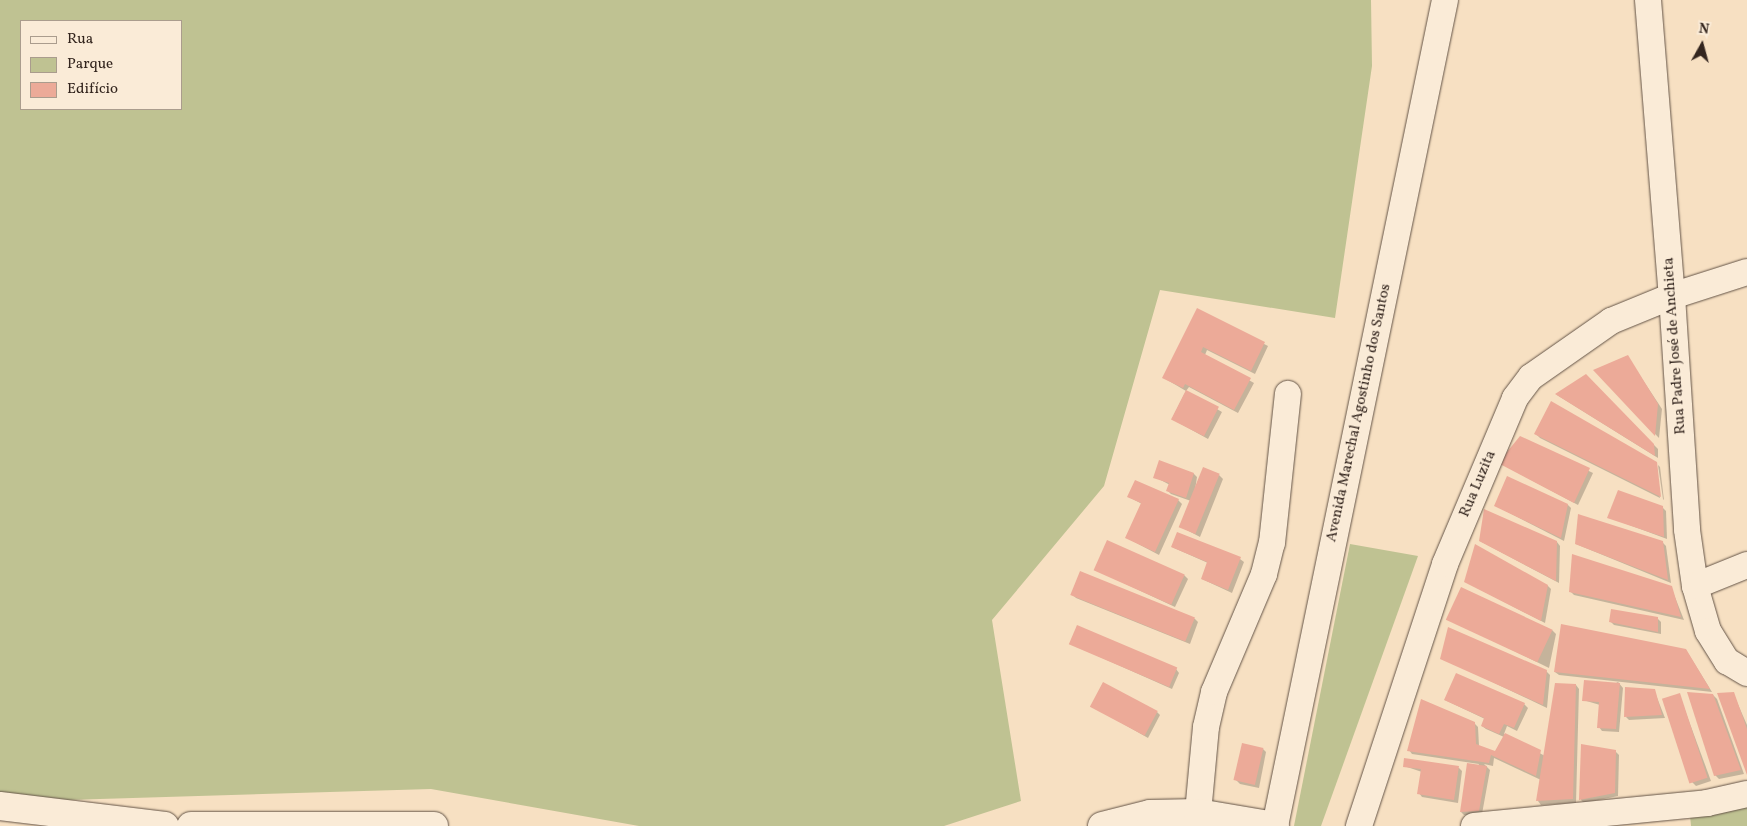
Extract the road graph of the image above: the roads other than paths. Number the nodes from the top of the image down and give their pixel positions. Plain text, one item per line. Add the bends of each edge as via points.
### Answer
1 (1445, 0) edge
2 (1648, 0) edge
3 (1747, 272) edge
4 (1672, 296) junction
5 (1288, 394) dead end
6 (1747, 565) edge
7 (1695, 586) junction
8 (1747, 673) edge
9 (1747, 794) edge
10 (0, 806) edge
11 (1198, 813) junction
12 (165, 826) edge
13 (191, 826) edge
14 (434, 826) edge
15 (1102, 826) edge
16 (1275, 826) edge
17 (1359, 826) edge
18 (1474, 826) edge

1 - 16 street, Avenida Marechal Agostinho dos Santos
2 - 4 street, Rua Padre José de Anchieta
3 - 4 street, Rua Luzita
4 - 7 street, Rua Padre José de Anchieta via 1687,530
4 - 17 street, Rua Luzita via 1611,321 1531,377 1515,398 1445,564
5 - 11 street via 1272,543 1264,574 1214,692 1206,728
6 - 7 street
7 - 8 street, Rua Padre José de Anchieta via 1708,631 1727,661
9 - 18 street via 1707,804
10 - 12 street
11 - 15 street via 1150,814
11 - 16 street
13 - 14 street

